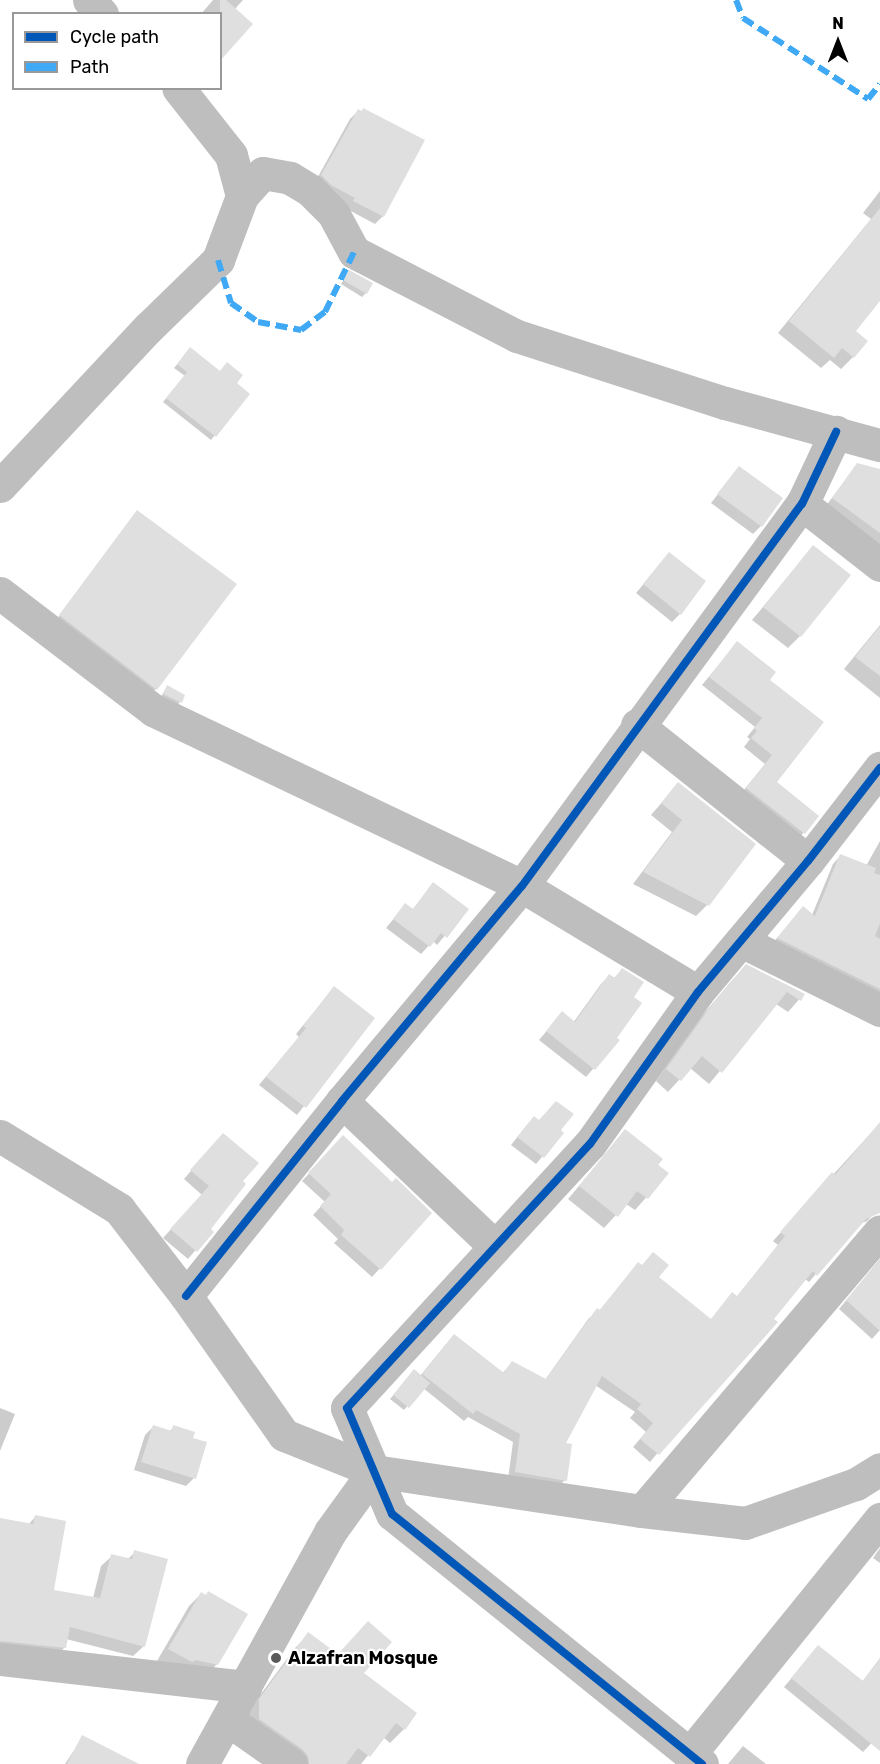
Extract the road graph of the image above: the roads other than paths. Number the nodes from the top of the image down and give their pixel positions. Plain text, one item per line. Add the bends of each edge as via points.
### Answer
1 (89, 0) edge
2 (100, 12) edge
3 (180, 90) edge
4 (242, 196) junction
5 (836, 432) junction
6 (880, 445) edge
7 (0, 486) edge
8 (802, 504) junction
9 (880, 566) edge
10 (0, 592) edge
11 (637, 725) junction
12 (880, 768) edge
13 (808, 861) junction
14 (522, 886) junction
15 (741, 941) junction
16 (698, 992) junction
17 (880, 1010) edge
18 (342, 1101) junction
19 (0, 1136) edge
20 (880, 1232) edge
21 (494, 1246) junction
22 (186, 1296) junction
23 (880, 1469) edge
24 (374, 1471) junction
25 (642, 1511) junction
26 (880, 1519) edge
27 (0, 1659) edge
28 (245, 1687) junction
29 (228, 1720) junction
30 (695, 1759) edge
31 (202, 1764) edge
32 (291, 1764) edge

1 - 2 street
3 - 4 street via 231,155
4 - 5 street via 263,172 290,178 310,190 333,213 354,252 517,336 725,403
4 - 7 street via 218,260 148,328
5 - 6 street
5 - 8 street
8 - 9 street
8 - 11 street
10 - 14 street via 153,710
11 - 13 street
11 - 14 street
12 - 13 street
13 - 15 street
14 - 16 street
14 - 18 street
15 - 16 street
15 - 17 street
16 - 21 street via 590,1144
18 - 21 street
18 - 22 street
19 - 22 street via 118,1209
20 - 25 street
21 - 24 street via 347,1408
22 - 24 street via 285,1435
23 - 25 street via 856,1484 745,1523
24 - 25 street
24 - 28 street via 330,1532
24 - 30 street via 392,1514
26 - 30 street
27 - 28 street
28 - 29 street
29 - 31 street
29 - 32 street

